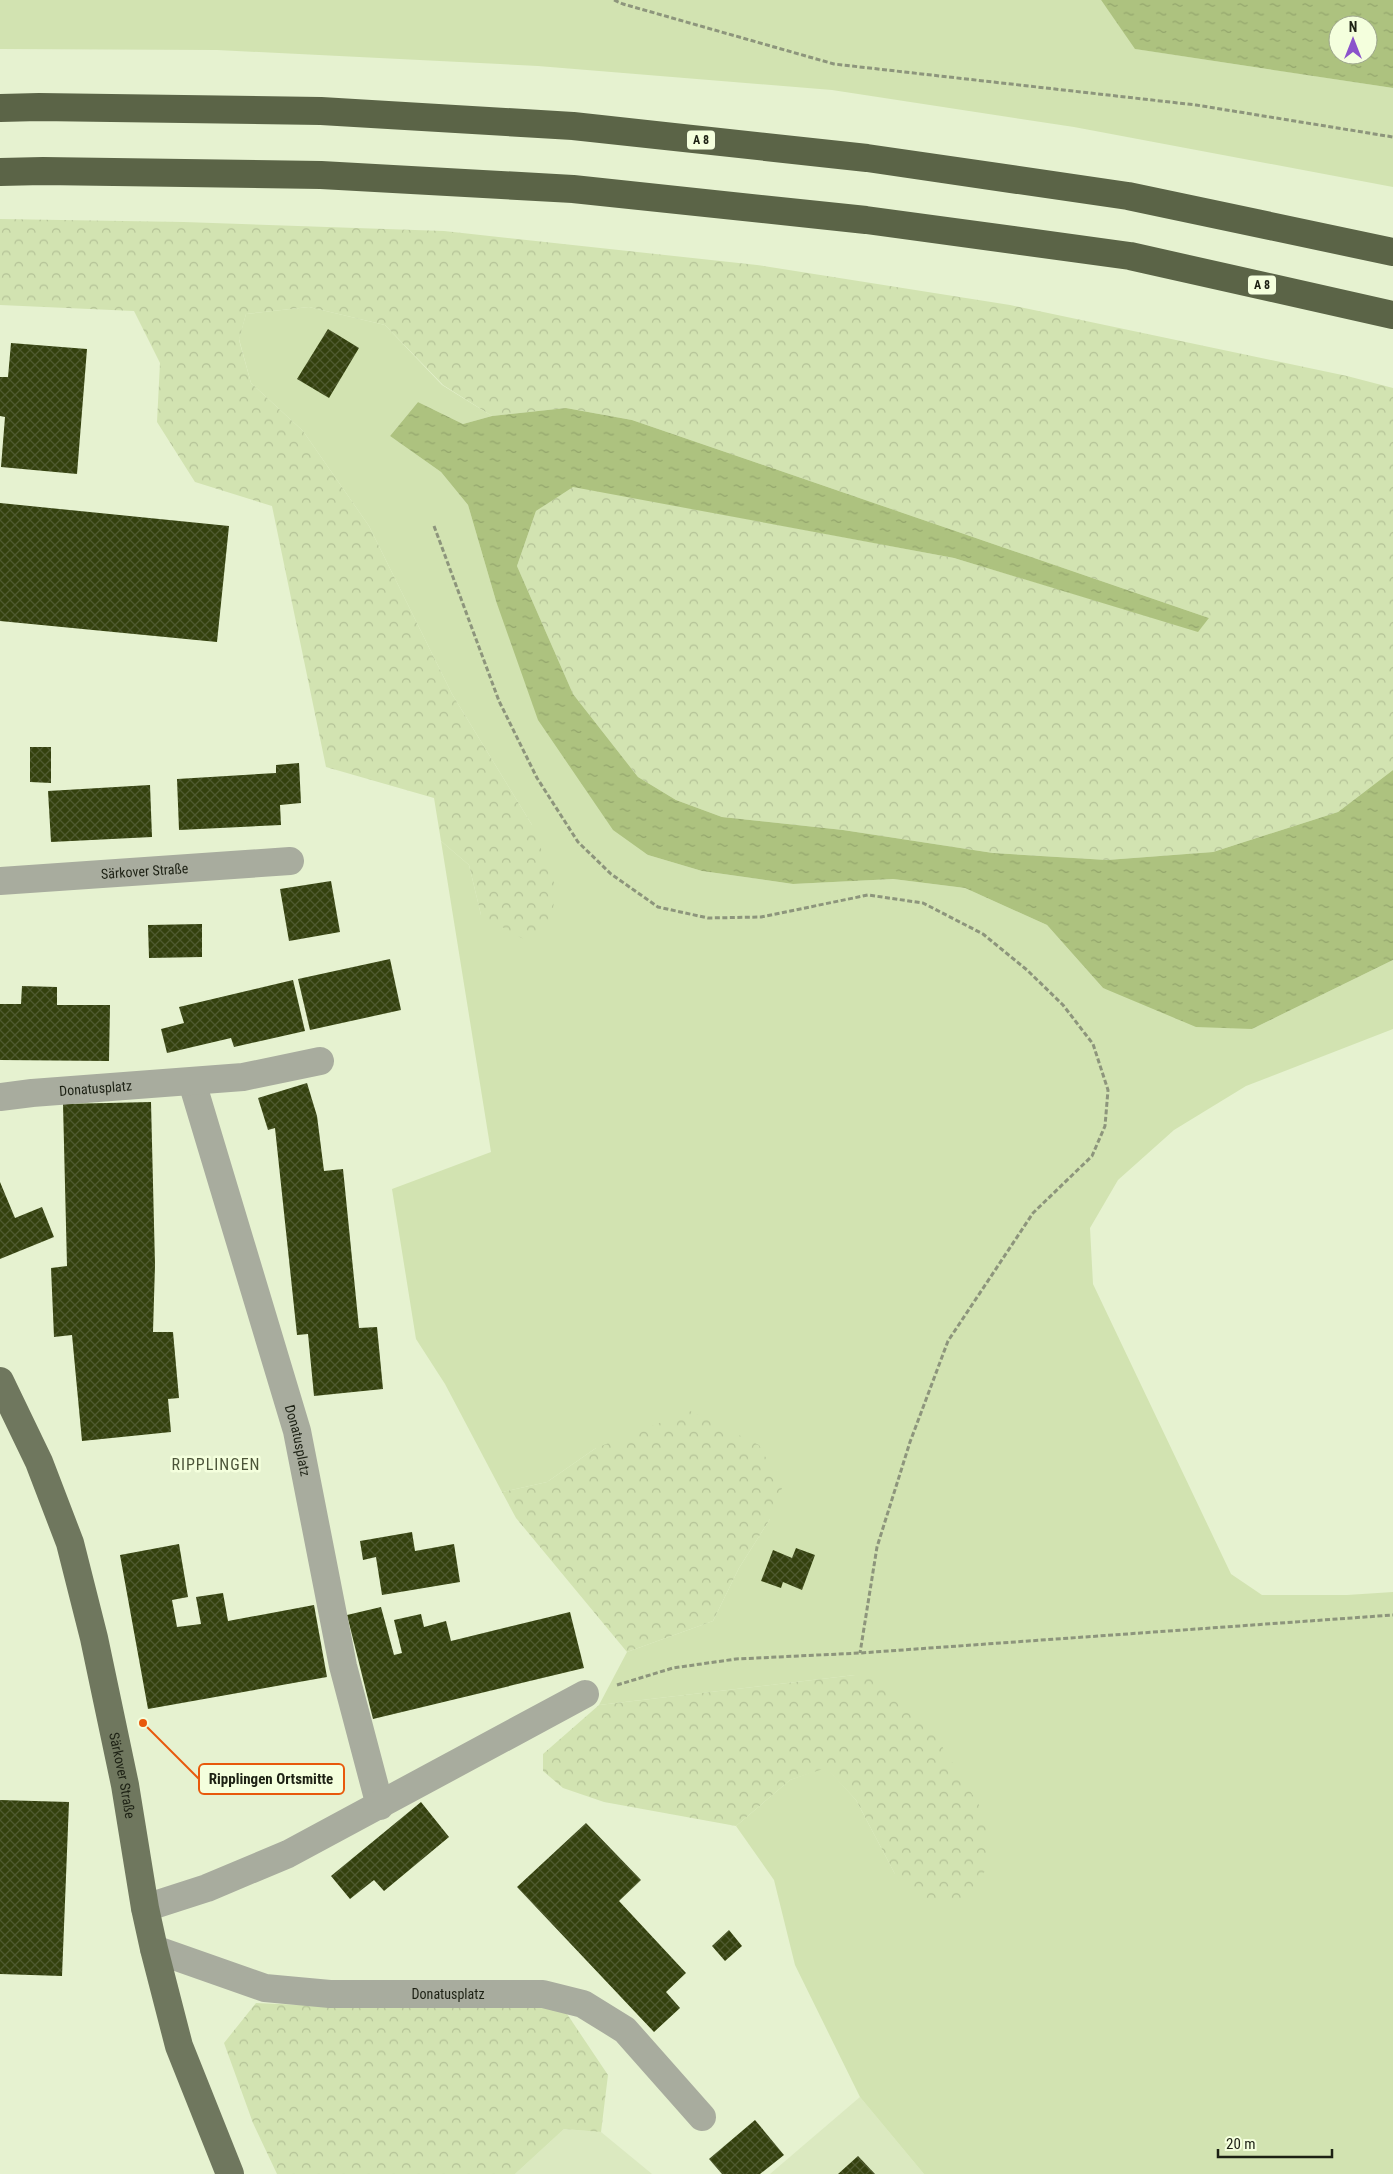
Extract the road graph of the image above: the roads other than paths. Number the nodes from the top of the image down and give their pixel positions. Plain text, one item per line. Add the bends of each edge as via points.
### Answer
1 (0, 108) edge
2 (0, 172) edge
3 (1393, 252) edge
4 (1393, 315) edge
5 (290, 861) dead end
6 (0, 881) edge
7 (320, 1061) dead end
8 (192, 1082) junction
9 (0, 1097) edge
10 (0, 1382) edge
11 (585, 1694) road end
12 (380, 1806) junction
13 (145, 1908) junction
14 (154, 1949) junction
15 (702, 2117) dead end
16 (230, 2174) edge

1 - 3 highway, A 8 via 321,111 583,127 868,158 1128,196
2 - 4 highway, A 8 via 321,175 573,189 866,220 1130,256
5 - 6 street, Särkover Straße
7 - 8 street, Donatusplatz via 243,1077
8 - 9 street, Donatusplatz
8 - 12 street, Donatusplatz via 297,1431 343,1666
10 - 13 main road, Särkover Straße via 39,1462 70,1543 94,1638
11 - 12 street
12 - 13 street via 288,1854 207,1888
13 - 14 main road, Särkover Straße
14 - 15 street, Donatusplatz via 264,1988 330,1994 543,1994 583,2004 625,2030
14 - 16 main road, Särkover Straße via 180,2046

